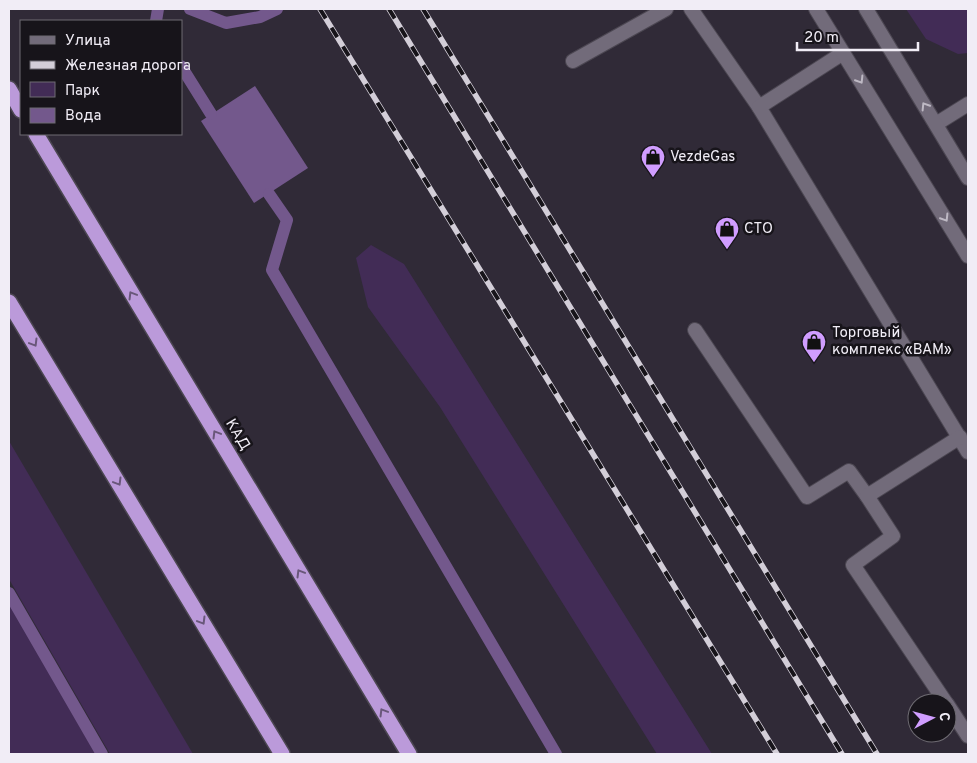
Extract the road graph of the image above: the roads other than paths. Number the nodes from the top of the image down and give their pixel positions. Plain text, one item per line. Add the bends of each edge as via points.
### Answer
1 (666, 9) edge
2 (691, 9) edge
3 (816, 9) edge
4 (866, 9) edge
5 (843, 53) junction
6 (574, 61) dead end
7 (9, 89) edge
8 (968, 104) edge
9 (759, 107) junction
10 (20, 108) edge
11 (936, 124) junction
12 (37, 135) edge
13 (968, 178) edge
14 (968, 256) edge
15 (9, 302) edge
16 (695, 330) dead end
17 (960, 437) junction
18 (968, 452) edge
19 (867, 496) junction
20 (939, 693) edge
21 (957, 720) edge
22 (968, 736) edge
23 (282, 754) edge
24 (408, 754) edge

1 - 6 main road
2 - 9 main road
3 - 5 main road
11 -> 4 main road
5 - 9 main road
5 -> 14 main road
7 - 10 highway
8 - 11 main road
9 - 17 main road
11 - 13 main road
24 -> 12 highway, КАД
15 -> 23 highway
16 - 19 main road via 807,497 849,471
17 - 18 main road
17 - 19 main road
19 - 20 main road via 893,536 853,565
21 - 22 main road

